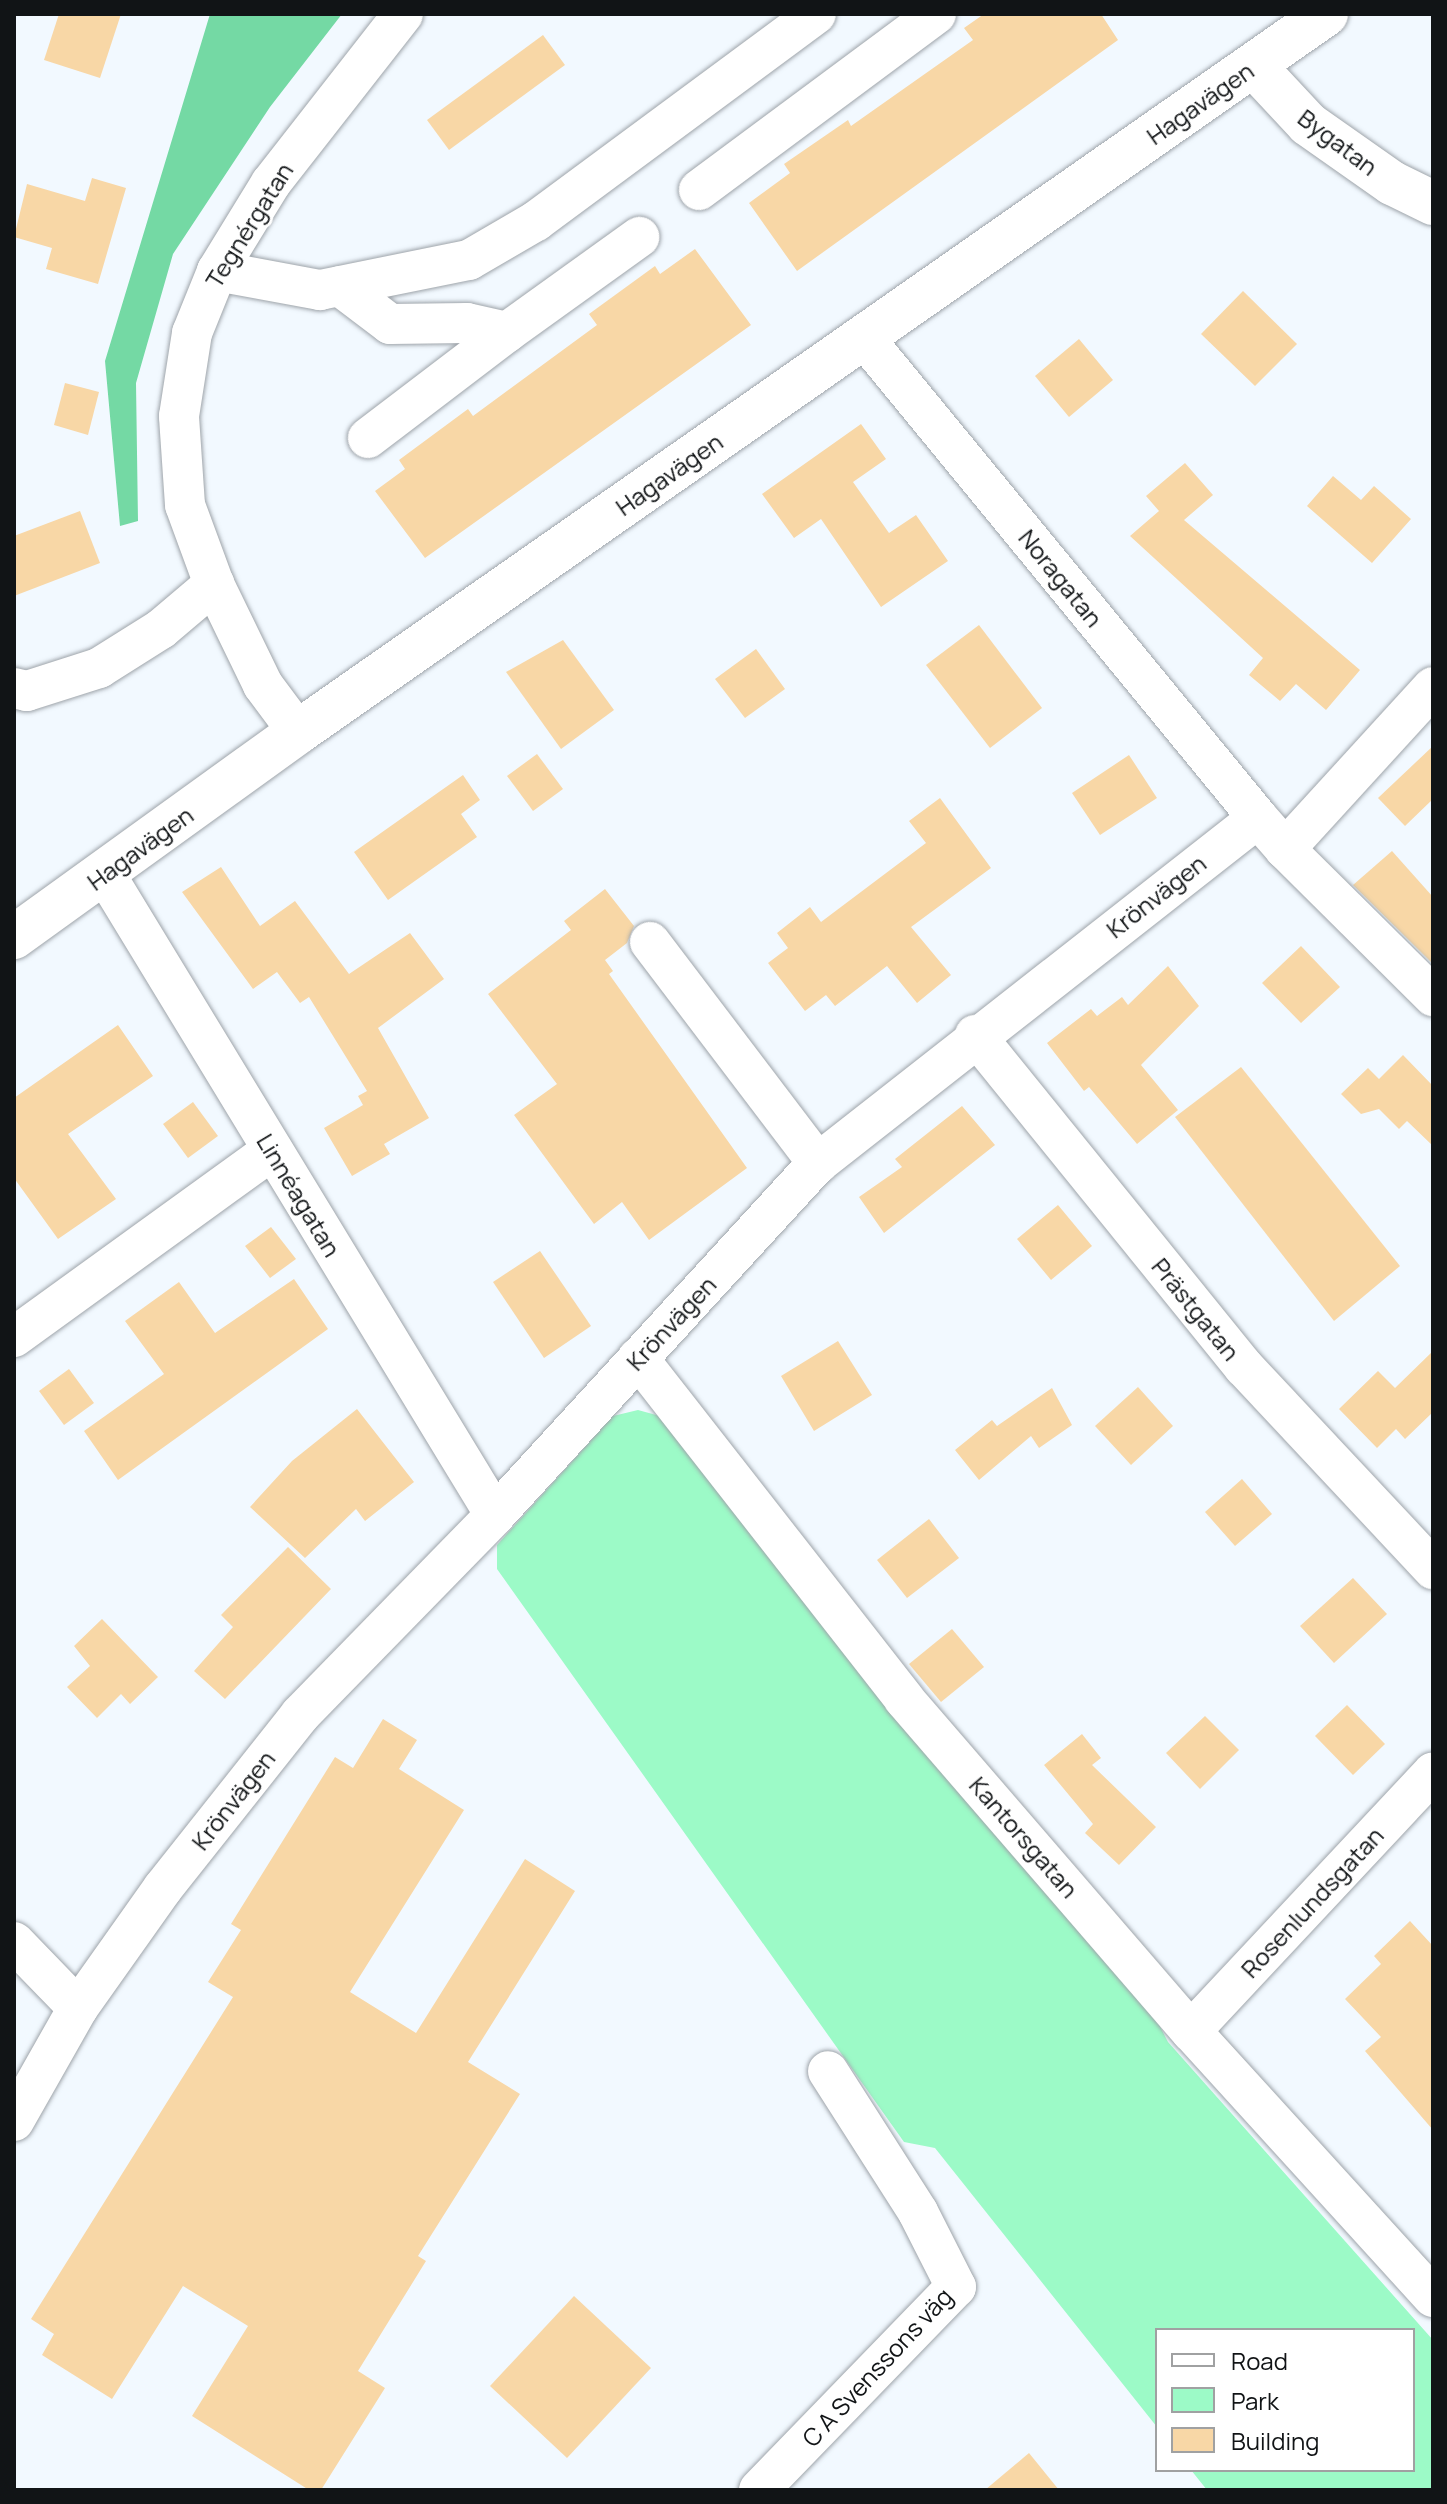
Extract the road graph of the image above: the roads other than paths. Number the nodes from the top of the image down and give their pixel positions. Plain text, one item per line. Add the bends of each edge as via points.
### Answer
1 (403, 14) edge
2 (816, 14) edge
3 (936, 14) edge
4 (1326, 14) edge
5 (1254, 66) junction
6 (699, 190) dead end
7 (1433, 203) edge
8 (639, 237) dead end
9 (217, 271) junction
10 (340, 286) junction
11 (507, 332) junction
12 (865, 339) junction
13 (368, 438) dead end
14 (214, 584) junction
15 (1433, 687) edge
16 (14, 688) edge
17 (298, 732) junction
18 (1258, 818) junction
19 (1285, 849) junction
20 (105, 874) junction
21 (14, 937) edge
22 (650, 942) dead end
23 (1433, 996) edge
24 (975, 1035) junction
25 (272, 1150) junction
26 (818, 1163) junction
27 (14, 1337) edge
28 (638, 1358) junction
29 (495, 1515) junction
30 (1433, 1569) edge
31 (1433, 1772) edge
32 (14, 1942) edge
33 (78, 2008) junction
34 (1191, 2031) junction
35 (828, 2071) dead end
36 (14, 2121) edge
37 (1433, 2297) edge
38 (759, 2490) edge

1 - 9 street, Tegnérgatan via 271,183
2 - 10 street via 536,221 469,260
3 - 6 street
4 - 5 street, Hagavägen
5 - 7 street, Bygatan via 1308,124 1392,183
5 - 12 street, Hagavägen
8 - 11 street
9 - 10 street via 320,290
9 - 14 street, Tegnérgatan via 192,333 179,416 185,505
10 - 11 street via 390,324 467,323
11 - 13 street
12 - 17 street, Hagavägen
12 - 18 street, Noragatan
14 - 16 street via 161,629 99,668 27,691
14 - 17 street, Tegnérgatan via 263,685
15 - 19 street
17 - 20 street, Hagavägen
18 - 19 street
18 - 24 street, Krönvägen
19 - 23 street
20 - 21 street, Hagavägen
20 - 25 street, Linnéagatan
22 - 26 street
24 - 26 street, Krönvägen
24 - 30 street, Prästgatan via 1244,1367
25 - 27 street
25 - 29 street, Linnéagatan
26 - 28 street, Krönvägen
28 - 29 street, Krönvägen
28 - 34 street, Kantorsgatan via 904,1699
29 - 33 street, Krönvägen via 300,1715 163,1888
31 - 34 street, Rosenlundsgatan
32 - 33 street
33 - 36 street, Krönvägen
34 - 37 street, Kantorsgatan
35 - 38 street, C A Svenssons väg via 918,2212 956,2287

